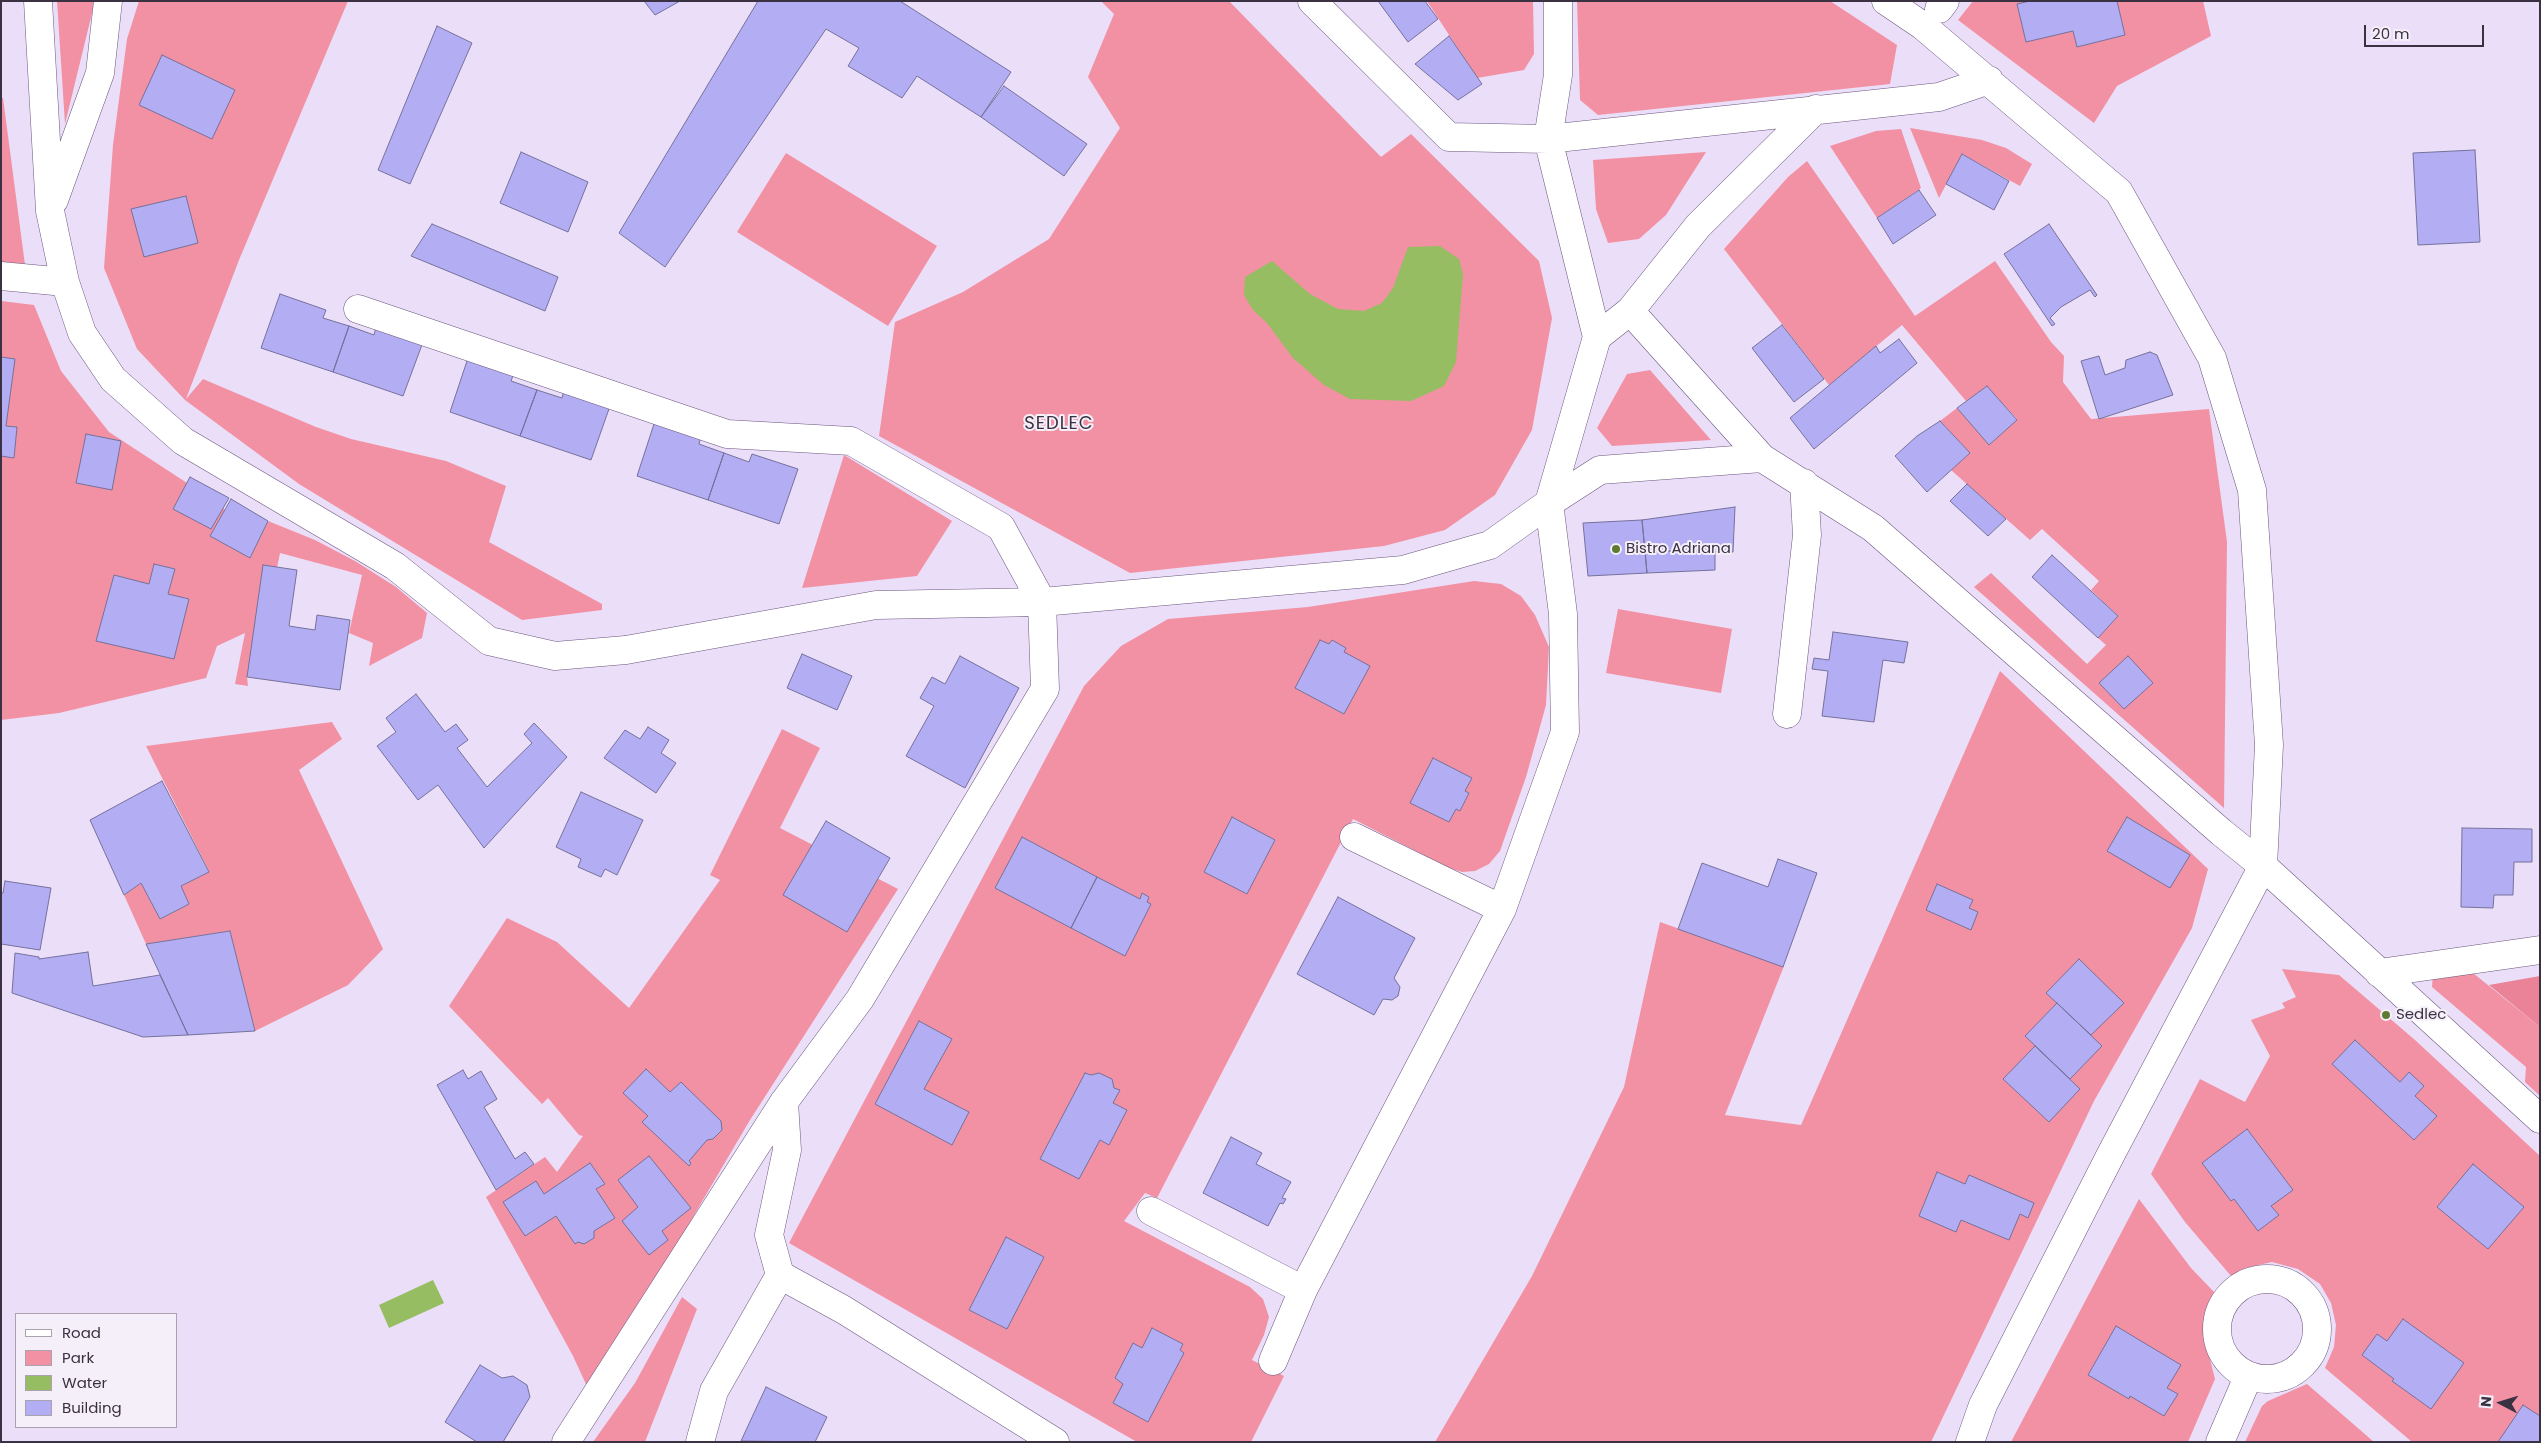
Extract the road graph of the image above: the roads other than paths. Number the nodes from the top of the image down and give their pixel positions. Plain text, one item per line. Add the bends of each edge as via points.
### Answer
1 (38, 1) edge
2 (108, 1) edge
3 (1312, 1) edge
4 (1558, 1) edge
5 (1886, 1) edge
6 (1989, 80) junction
7 (1816, 109) junction
8 (1548, 138) junction
9 (50, 210) junction
10 (1, 276) edge
11 (65, 282) junction
12 (358, 309) dead end
13 (1630, 311) junction
14 (1597, 337) junction
15 (1762, 458) junction
16 (1804, 483) junction
17 (1549, 503) junction
18 (1042, 602) junction
19 (1787, 714) dead end
20 (1354, 837) dead end
21 (2263, 866) junction
22 (1502, 909) junction
23 (2540, 950) edge
24 (2379, 973) junction
25 (784, 1102) junction
26 (2540, 1119) edge
27 (1151, 1211) dead end
28 (780, 1275) junction
29 (1303, 1290) junction
30 (1273, 1361) dead end
31 (2248, 1377) dead end
32 (566, 1442) edge
33 (700, 1442) edge
34 (1055, 1442) edge
35 (1970, 1442) edge
36 (2220, 1442) edge

1 - 9 street
2 - 9 street via 100,73
3 - 8 street via 1448,137
4 - 8 street via 1558,75
5 - 6 street via 1923,26
6 - 7 street via 1938,97
6 - 21 street via 2119,192 2212,358 2252,490 2269,745
7 - 8 street
7 - 13 street via 1698,226
8 - 14 street
9 - 11 street
10 - 11 street
11 - 18 street via 82,333 113,379 182,441 395,566 489,641 555,656 626,650 876,606
12 - 18 street via 727,434 851,441 1001,527
13 - 14 street
13 - 15 street
14 - 17 street
15 - 16 street
15 - 17 street via 1600,470
16 - 19 street via 1807,535
16 - 21 street via 1873,528
17 - 18 street via 1490,545 1402,570
17 - 22 street via 1563,614 1565,732
18 - 25 street via 1045,689 860,999
20 - 22 street
21 - 24 street
21 - 35 street via 2110,1156 1984,1405
22 - 29 street
23 - 24 street
24 - 26 street
25 - 28 street via 787,1150 769,1236
25 - 32 street
27 - 29 street
28 - 33 street via 714,1391
28 - 34 street via 844,1310
29 - 30 street
31 - 36 street

